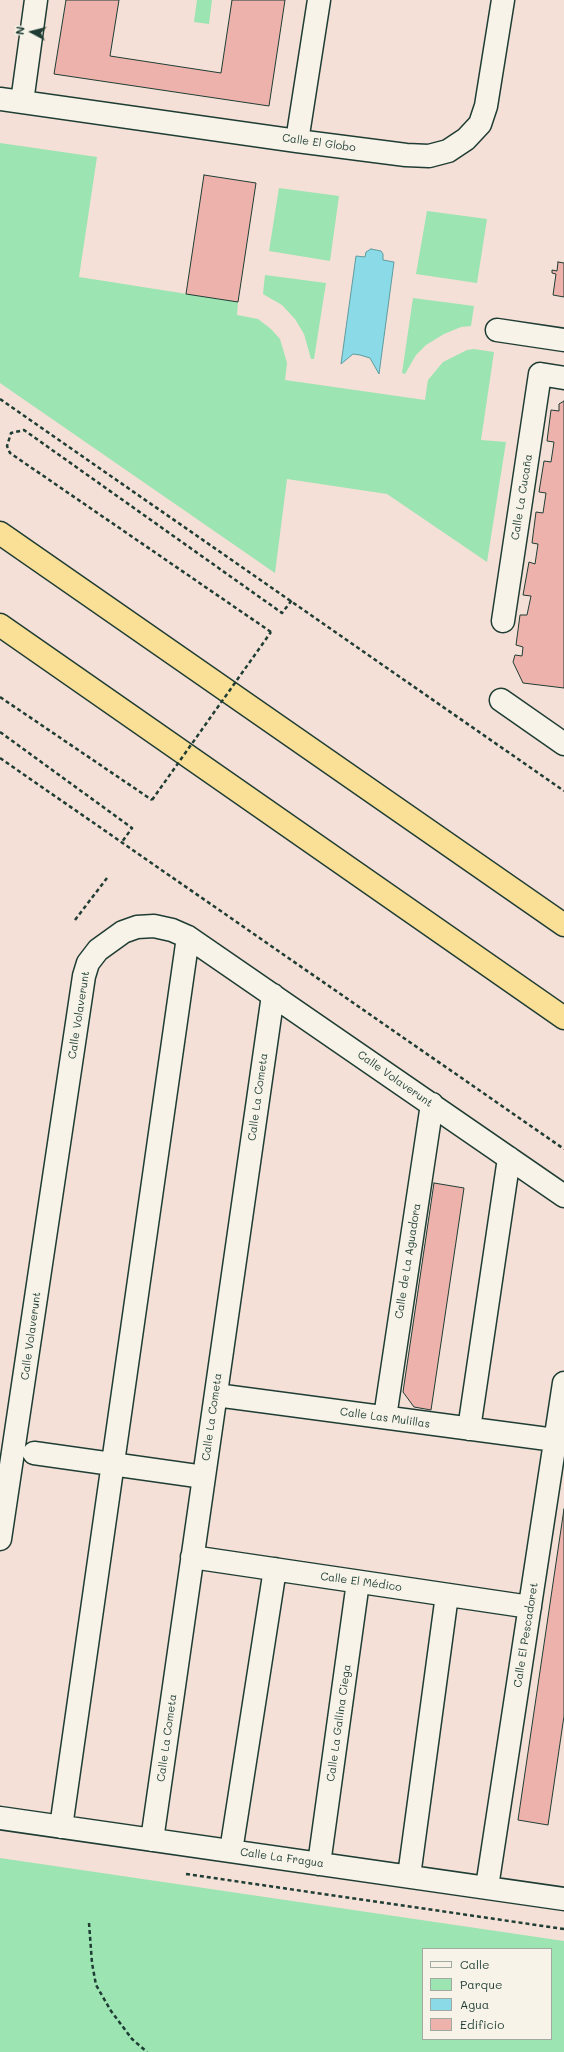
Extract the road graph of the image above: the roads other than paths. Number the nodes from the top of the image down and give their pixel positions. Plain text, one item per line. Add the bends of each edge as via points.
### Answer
1 (36, 0) edge
2 (319, 0) edge
3 (503, 0) edge
4 (0, 99) edge
5 (22, 102) junction
6 (297, 141) junction
7 (497, 330) dead end
8 (564, 340) edge
9 (564, 378) edge
10 (0, 533) edge
11 (503, 621) dead end
12 (0, 625) edge
13 (501, 700) dead end
14 (564, 744) edge
15 (564, 925) edge
16 (188, 937) junction
17 (273, 995) junction
18 (564, 1018) edge
19 (432, 1104) junction
20 (509, 1158) junction
21 (564, 1196) edge
22 (564, 1383) edge
23 (216, 1395) junction
24 (384, 1417) junction
25 (469, 1428) junction
26 (555, 1440) junction
27 (34, 1453) dead end
28 (113, 1464) junction
29 (204, 1477) junction
30 (0, 1539) edge
31 (192, 1557) junction
32 (275, 1569) junction
33 (358, 1582) junction
34 (447, 1595) junction
35 (530, 1607) junction
36 (0, 1818) edge
37 (61, 1827) junction
38 (152, 1840) junction
39 (232, 1851) junction
40 (319, 1864) junction
41 (409, 1876) junction
42 (487, 1887) junction
43 (564, 1898) edge

1 - 5 street
2 - 6 street
3 - 6 street, Calle El Globo via 486,106 480,124 466,140 448,150 429,156
4 - 5 street, Calle El Globo
5 - 6 street, Calle El Globo
7 - 8 street
9 - 11 street, Calle La Cucaña via 540,374
10 - 15 highway
12 - 18 highway
13 - 14 street
16 - 17 street, Calle Volaverunt
16 - 28 street
16 - 30 street, Calle Volaverunt via 154,926 137,927 123,932 98,950 88,963
17 - 19 street, Calle Volaverunt
17 - 23 street, Calle La Cometa
19 - 20 street, Calle Volaverunt
19 - 24 street, Calle de La Aguadora
20 - 21 street, Calle Volaverunt
20 - 25 street
22 - 26 street, Calle El Pescadoret
23 - 24 street, Calle Las Mulillas
23 - 29 street, Calle La Cometa
24 - 25 street, Calle Las Mulillas
25 - 26 street, Calle Las Mulillas
26 - 35 street, Calle El Pescadoret
27 - 28 street
28 - 29 street
28 - 37 street
29 - 31 street, Calle La Cometa
31 - 32 street, Calle El Médico
31 - 38 street, Calle La Cometa
32 - 33 street, Calle El Médico
32 - 39 street
33 - 34 street, Calle El Médico
33 - 40 street, Calle La Gallina Ciega
34 - 35 street, Calle El Médico
34 - 41 street
35 - 42 street, Calle El Pescadoret
36 - 37 street, Calle La Fragua
37 - 38 street, Calle La Fragua
38 - 39 street, Calle La Fragua
39 - 40 street, Calle La Fragua
40 - 41 street, Calle La Fragua
41 - 42 street, Calle La Fragua
42 - 43 street, Calle La Fragua

